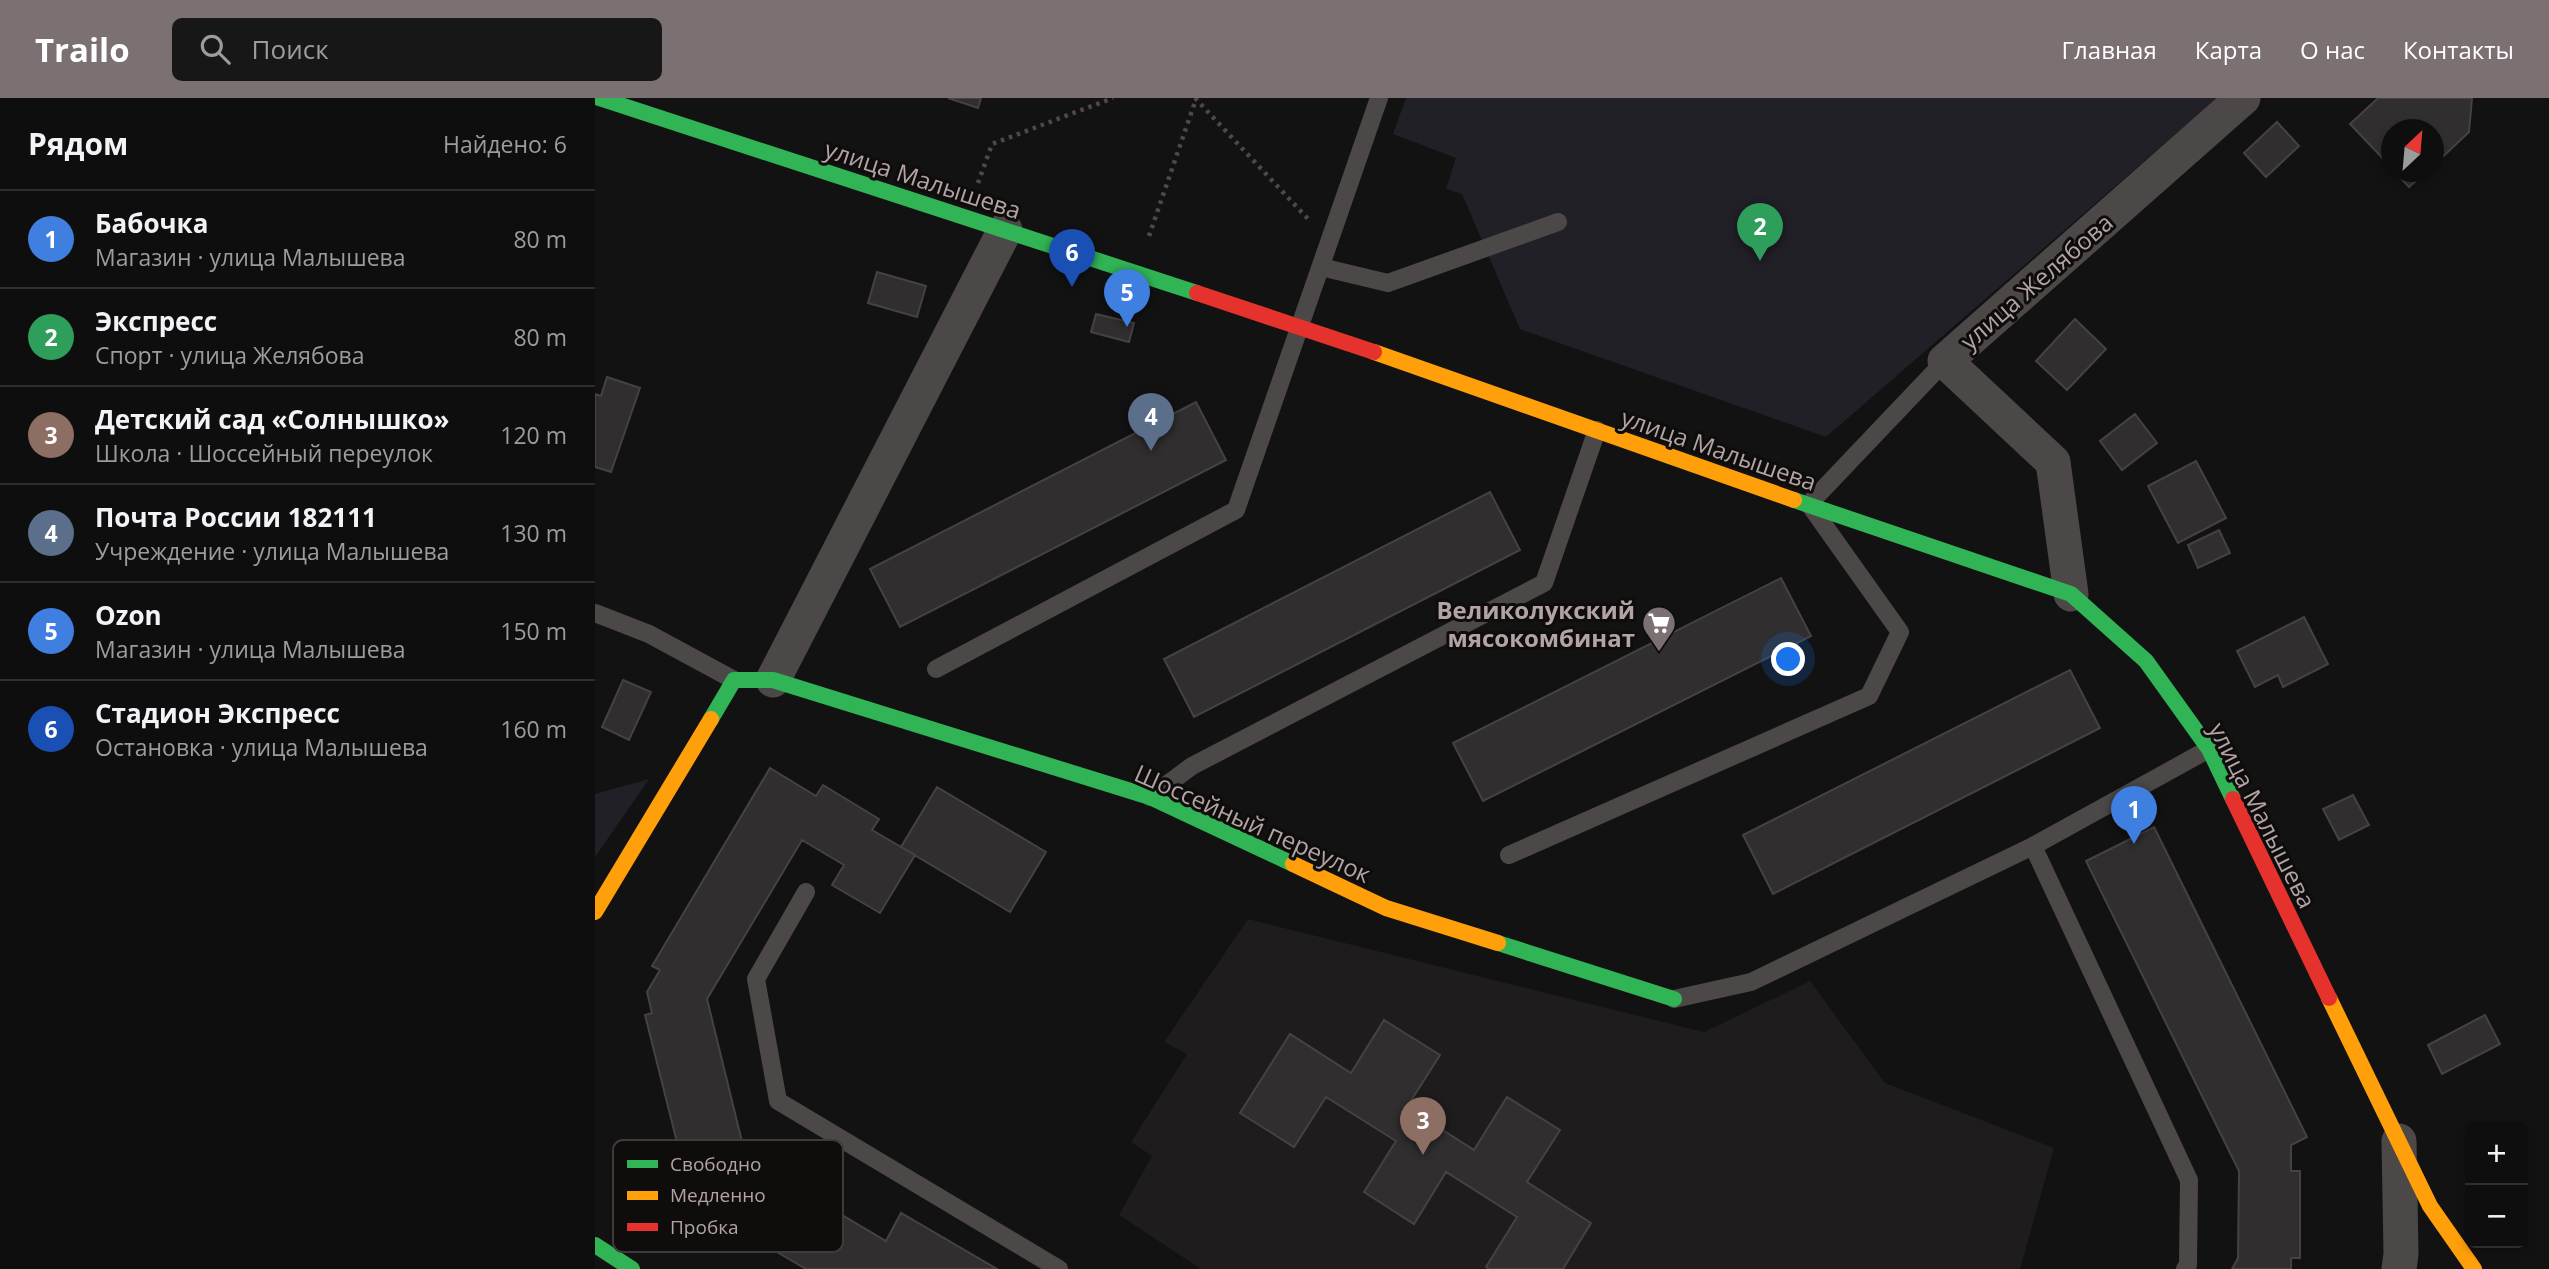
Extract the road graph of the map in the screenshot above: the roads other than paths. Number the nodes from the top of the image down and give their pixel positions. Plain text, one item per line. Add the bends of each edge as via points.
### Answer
1 (599, 98) edge
2 (1379, 98) edge
3 (2243, 98) edge
4 (1558, 222) dead end
5 (1005, 230) junction
6 (1321, 267) junction
7 (1300, 326) junction
8 (1945, 361) junction
9 (1597, 430) junction
10 (1808, 504) junction
11 (2071, 594) junction
12 (595, 614) edge
13 (936, 669) dead end
14 (734, 680) junction
15 (773, 680) junction
16 (2209, 749) junction
17 (1150, 797) junction
18 (2033, 846) junction
19 (1509, 855) dead end
20 (806, 892) dead end
21 (595, 912) edge
22 (1674, 999) joint
23 (2399, 1141) junction
24 (595, 1245) edge
25 (632, 1269) edge
26 (1059, 1269) edge
27 (2185, 1269) edge
28 (2399, 1269) edge
29 (2474, 1269) edge

1 - 5 street, улица Малышева
2 - 6 lane
3 - 8 street, улица Желябова
4 - 6 lane via 1388,283
5 - 7 street, улица Малышева
5 - 15 street
6 - 7 lane
7 - 9 street, улица Малышева
7 - 13 lane via 1236,510
8 - 10 lane
8 - 11 street, улица Желябова via 2053,462
9 - 10 street, улица Малышева
9 - 17 lane via 1543,583 1192,766
10 - 11 street, улица Малышева
10 - 19 lane via 1901,632 1869,696
11 - 16 street, улица Малышева via 2146,661
12 - 14 lane via 649,634
14 - 15 street, Шоссейный переулок
14 - 21 street
15 - 17 street, Шоссейный переулок
16 - 18 lane
16 - 23 street, улица Малышева
17 - 22 street, Шоссейный переулок via 1386,908
18 - 22 lane via 1751,982
18 - 27 lane via 2189,1180
20 - 26 lane via 756,979 778,1101
23 - 28 street
23 - 29 street, улица Малышева via 2430,1206
24 - 25 street

